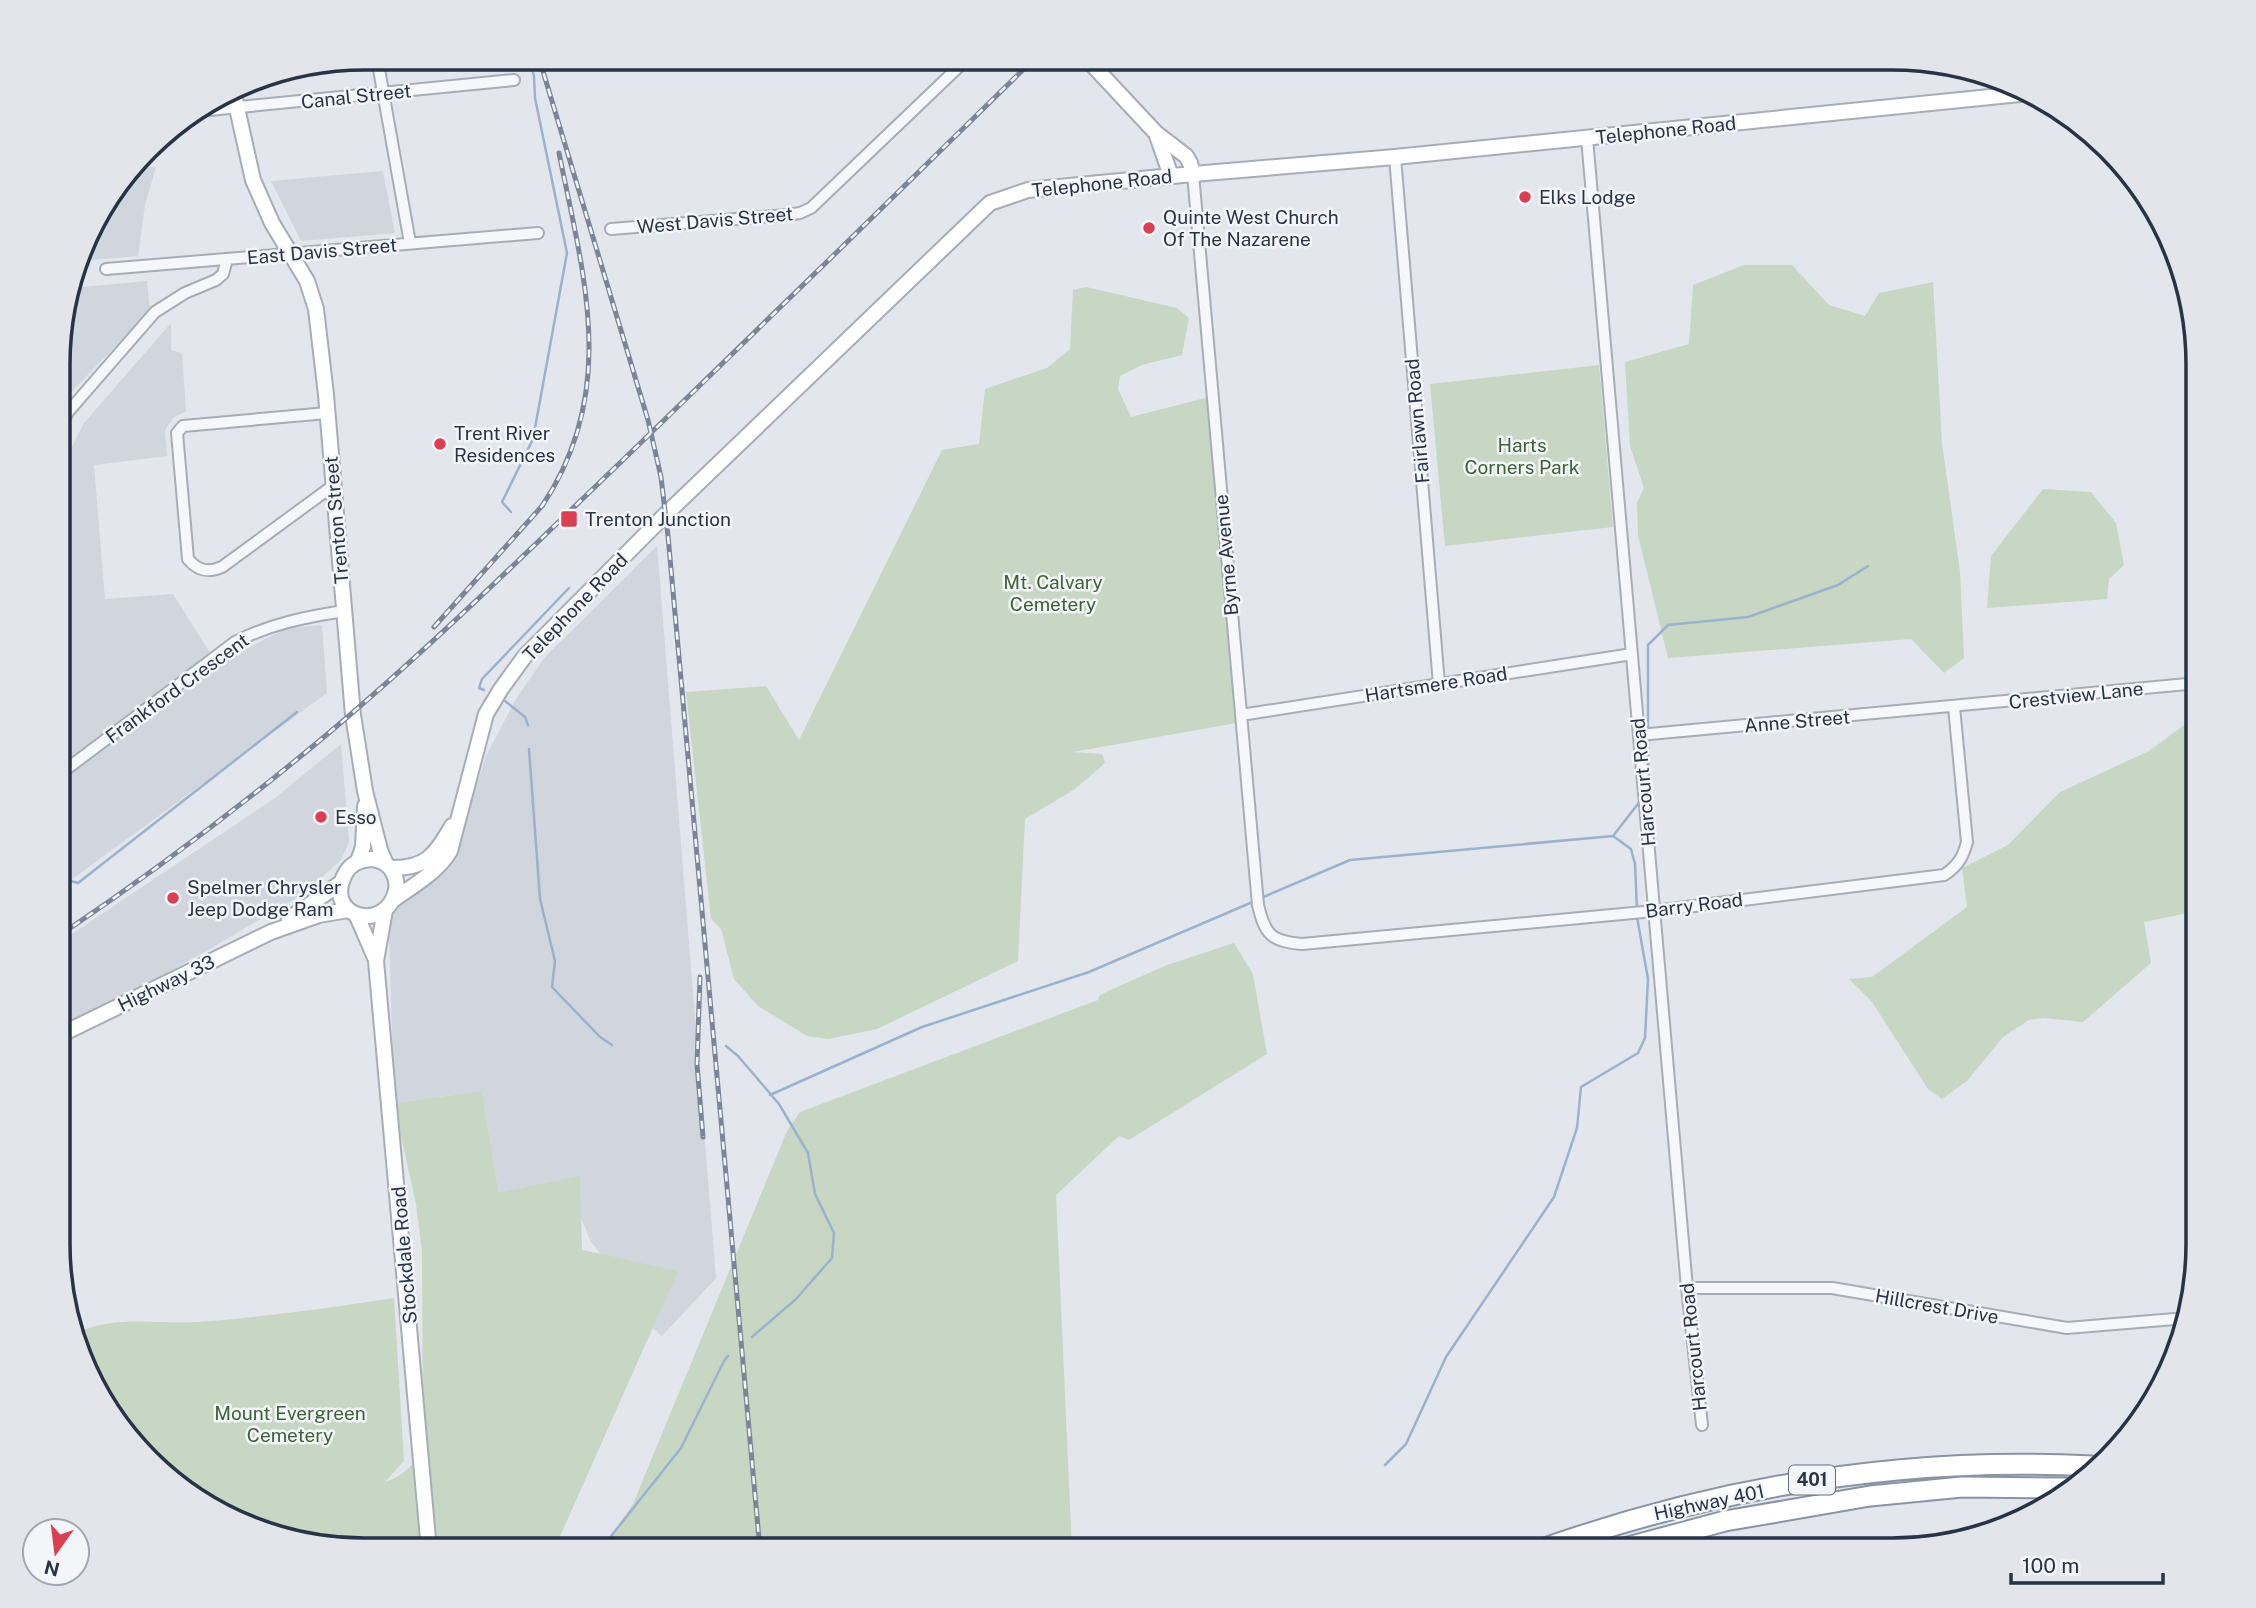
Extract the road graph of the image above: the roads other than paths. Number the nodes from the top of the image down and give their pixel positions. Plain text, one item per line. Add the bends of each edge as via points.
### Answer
1 (379, 70) edge
2 (955, 70) edge
3 (1097, 70) edge
4 (514, 80) dead end
5 (383, 93) junction
6 (2011, 95) edge
7 (235, 100) edge
8 (236, 107) junction
9 (217, 109) edge
10 (1156, 134) junction
11 (1587, 138) junction
12 (1395, 157) junction
13 (1193, 174) junction
14 (1171, 176) junction
15 (611, 229) dead end
16 (538, 233) dead end
17 (410, 243) junction
18 (292, 254) junction
19 (228, 259) junction
20 (106, 269) dead end
21 (70, 410) edge
22 (327, 413) junction
23 (334, 485) junction
24 (344, 611) junction
25 (1632, 654) junction
26 (1439, 684) junction
27 (2186, 684) edge
28 (1954, 707) junction
29 (1241, 715) junction
30 (1639, 735) junction
31 (70, 766) edge
32 (365, 791) junction
33 (462, 810) junction
34 (358, 861) junction
35 (388, 866) junction
36 (342, 882) junction
37 (389, 905) junction
38 (1654, 911) junction
39 (352, 912) junction
40 (271, 932) junction
41 (1269, 933) joint
42 (376, 961) junction
43 (70, 1030) edge
44 (1687, 1288) junction
45 (2176, 1319) edge
46 (1702, 1425) dead end
47 (2085, 1466) edge
48 (2057, 1488) edge
49 (428, 1538) edge
50 (1574, 1538) edge
51 (1662, 1538) edge

1 - 5 street
2 - 15 street, West Davis Street via 811,208 786,215
3 - 10 street
4 - 5 street, Canal Street
5 - 8 street, Canal Street
5 - 17 street
6 - 11 street, Telephone Road
7 - 8 street, Trenton Street
8 - 9 street, Canal Street
8 - 18 street, Trenton Street via 253,180
10 - 13 street via 1186,156
10 - 14 street
11 - 12 street, Telephone Road
11 - 25 street, Harcourt Road
12 - 13 street, Telephone Road
12 - 26 street, Fairlawn Road
13 - 14 street, Telephone Road
13 - 29 street, Byrne Avenue
14 - 33 street, Telephone Road via 1028,190 990,203 666,513 525,656 486,714
16 - 17 street, East Davis Street
17 - 18 street, East Davis Street
18 - 19 street, East Davis Street
18 - 22 street, Trenton Street via 316,309
19 - 20 street, East Davis Street
19 - 21 street via 216,280 166,303 145,322
22 - 23 street, Trenton Street
22 - 23 street via 183,426 177,433 188,559 199,569 222,567
23 - 24 street, Trenton Street
24 - 31 street, Frankford Crescent via 285,621 235,642
24 - 32 street, Trenton Street
25 - 26 street, Hartsmere Road
25 - 30 street, Harcourt Road
26 - 29 street, Hartsmere Road
27 - 28 street, Crestview Lane
28 - 30 street, Anne Street
28 - 38 street, Barry Road via 1967,842 1955,868 1930,878
29 - 41 street, Byrne Avenue via 1258,905
30 - 38 street, Harcourt Road
32 - 34 street, Trenton Street
32 - 35 street, Trenton Street
33 - 35 street, Telephone Road via 428,860 415,866
33 - 37 street, Telephone Road via 445,859
34 - 35 street via 372,859
34 - 36 street
35 - 37 street via 396,881
36 - 39 street via 340,898
36 - 40 street, Highway 33
37 - 39 street via 371,916
37 - 42 street, Stockdale Road
38 - 41 street, Barry Road via 1302,944 1281,942
38 - 44 street, Harcourt Road
39 - 40 street, Highway 33 via 319,915
39 - 42 street, Stockdale Road
40 - 43 street, Highway 33
42 - 49 street, Stockdale Road
44 - 45 street, Hillcrest Drive via 1832,1288 2067,1328
44 - 46 street, Harcourt Road
47 - 50 highway, Highway 401 / 401 via 1968,1465 1811,1480 1696,1503
48 - 51 highway, Highway 401 / 401 via 1962,1487 1870,1496 1725,1521

